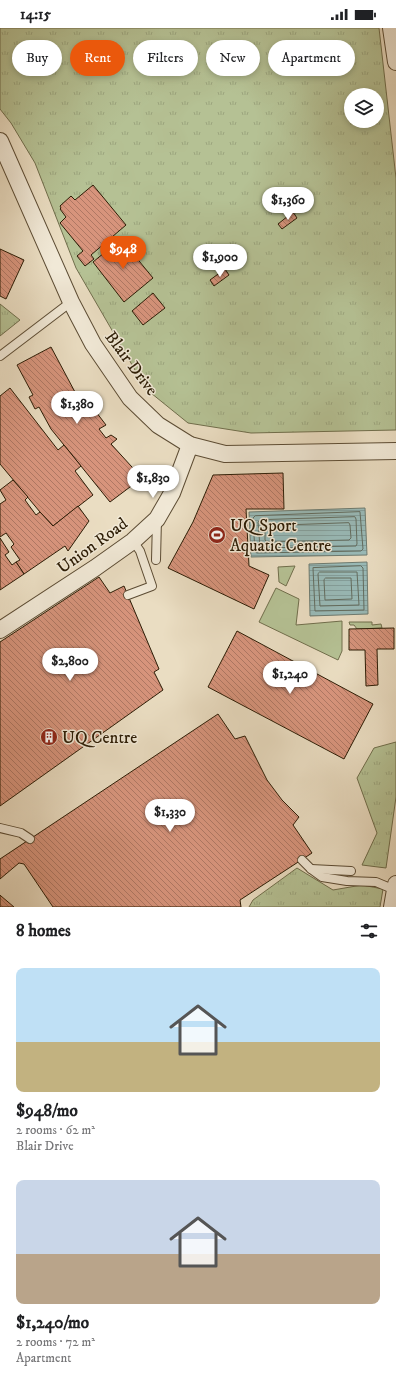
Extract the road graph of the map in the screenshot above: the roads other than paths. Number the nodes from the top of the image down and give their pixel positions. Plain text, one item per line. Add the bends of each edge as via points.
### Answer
1 (391, 28) edge
2 (396, 62) edge
3 (0, 141) edge
4 (71, 302) junction
5 (0, 356) edge
6 (190, 445) junction
7 (396, 451) edge
8 (157, 519) junction
9 (132, 541) junction
10 (156, 560) dead end
11 (128, 595) dead end
12 (0, 630) edge
13 (0, 828) edge
14 (30, 839) dead end
15 (302, 860) dead end
16 (311, 869) junction
17 (351, 871) dead end
18 (396, 887) edge
19 (392, 907) edge

1 - 2 street
3 - 4 street, Blair Drive
4 - 5 lane
4 - 6 street, Blair Drive via 93,344 130,398 158,425
6 - 7 street, Blair Drive via 224,454
6 - 8 street, Union Road via 172,493
8 - 9 street, Union Road
8 - 10 lane
9 - 11 lane via 140,551 152,586
9 - 12 street, Union Road
13 - 14 lane via 21,833
15 - 16 lane
16 - 17 lane
16 - 18 lane via 322,877 376,882
18 - 19 street

